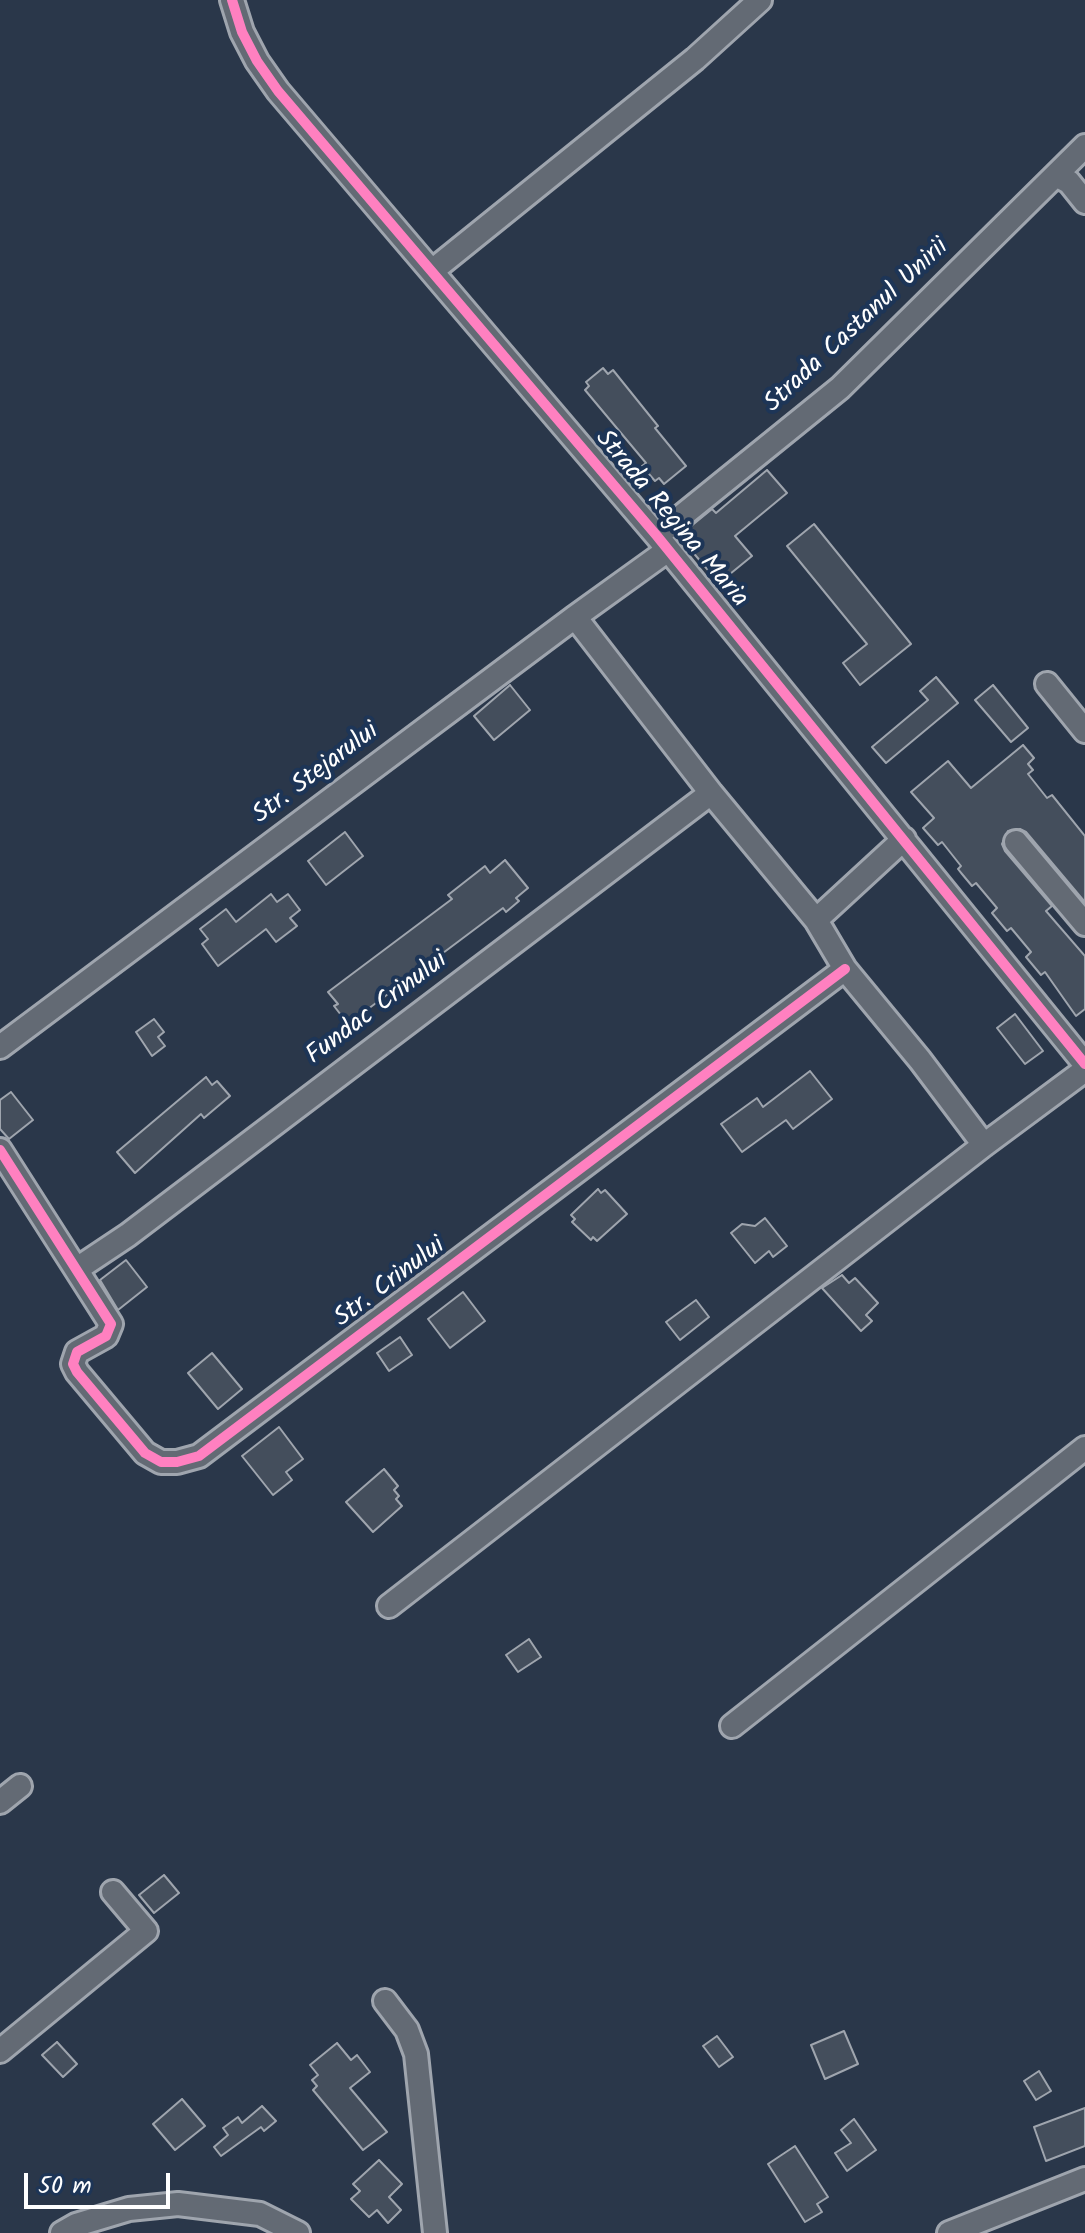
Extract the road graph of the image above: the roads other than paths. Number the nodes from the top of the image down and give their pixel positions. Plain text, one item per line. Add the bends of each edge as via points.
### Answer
1 (232, 0) edge
2 (760, 0) edge
3 (1085, 146) edge
4 (1056, 175) junction
5 (1085, 202) edge
6 (432, 271) junction
7 (663, 543) junction
8 (575, 617) junction
9 (1047, 684) dead end
10 (1085, 731) edge
11 (711, 793) junction
12 (904, 839) junction
13 (1016, 842) dead end
14 (816, 920) junction
15 (1085, 924) edge
16 (845, 969) junction
17 (0, 1047) edge
18 (1085, 1064) edge
19 (1085, 1070) edge
20 (984, 1145) junction
21 (0, 1150) edge
22 (77, 1269) junction
23 (1085, 1448) edge
24 (389, 1606) dead end
25 (732, 1726) dead end
26 (20, 1786) dead end
27 (0, 1802) edge
28 (113, 1892) dead end
29 (385, 2001) dead end
30 (0, 2051) edge
31 (1085, 2179) edge
32 (62, 2233) edge
33 (298, 2233) edge
34 (435, 2233) edge
35 (949, 2233) edge

1 - 6 street, Strada Regina Maria via 249,47 278,91
2 - 6 street via 695,59
3 - 4 street, Strada Castanul Unirii
4 - 5 street
4 - 7 street, Strada Castanul Unirii via 840,388
6 - 7 street, Strada Regina Maria
7 - 8 street, Str. Stejarului
7 - 12 street, Strada Regina Maria
8 - 11 street
8 - 17 street, Str. Stejarului
9 - 10 street
11 - 14 street
11 - 22 street, Fundac Crinului
12 - 14 street
12 - 18 street, Strada Regina Maria
13 - 15 street
14 - 16 street
16 - 20 street
16 - 22 street, Str. Crinului via 199,1456 177,1462 153,1459 77,1372 77,1352 106,1336 111,1324
19 - 20 street
20 - 24 street
21 - 22 street
23 - 25 street
26 - 27 street
28 - 30 street via 146,1931
29 - 34 street via 407,2030 416,2054
31 - 35 street
32 - 33 street via 129,2209 178,2204 260,2214

